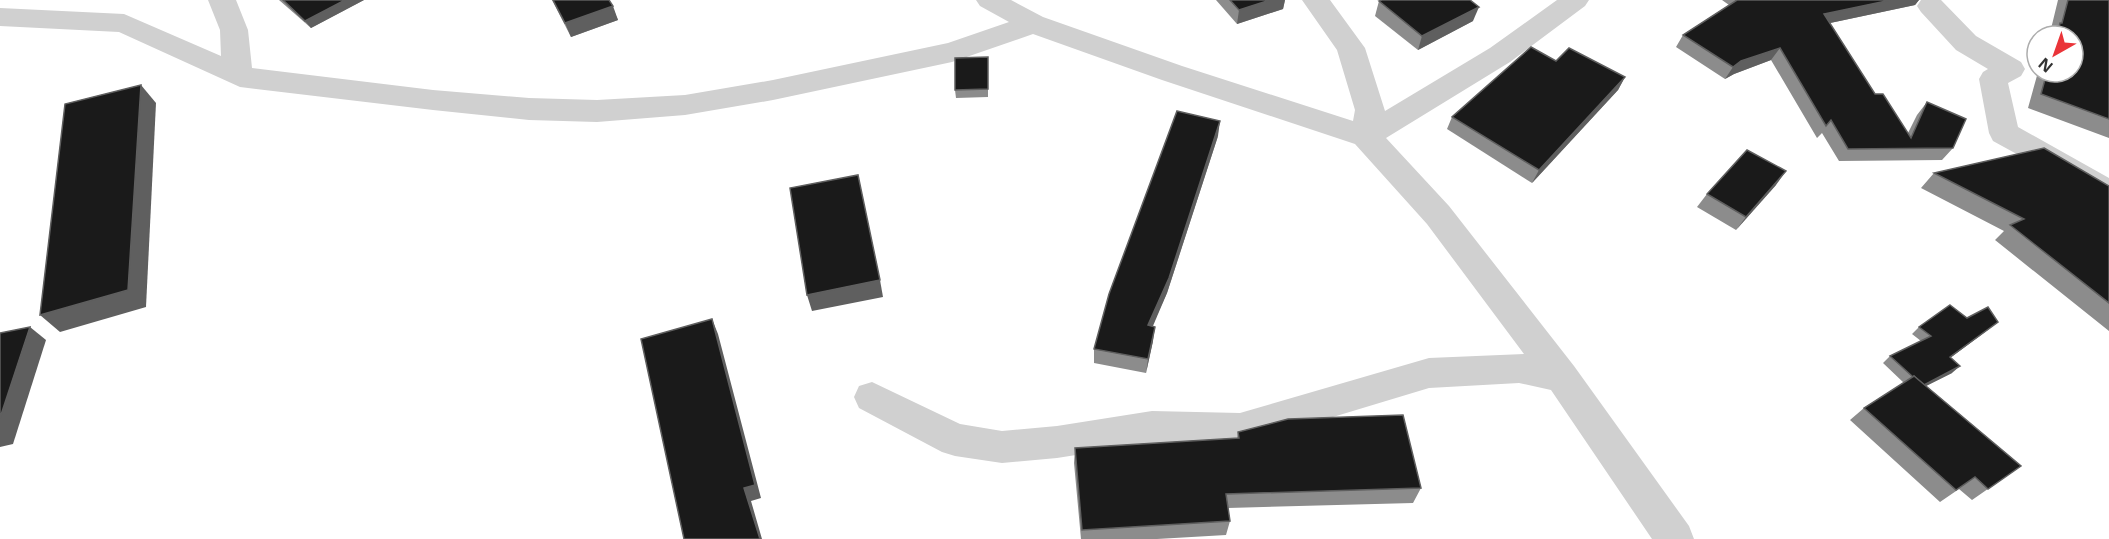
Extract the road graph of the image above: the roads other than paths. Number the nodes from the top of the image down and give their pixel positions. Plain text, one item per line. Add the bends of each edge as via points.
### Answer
1 (222, 0) edge
2 (990, 0) edge
3 (1316, 0) edge
4 (1575, 0) edge
5 (1931, 6) dead end
6 (0, 17) edge
7 (1033, 24) junction
8 (240, 77) junction
9 (1366, 136) junction
10 (2109, 194) edge
11 (1562, 377) junction
12 (872, 397) dead end
13 (1675, 539) edge

1 - 8 street via 234,30
2 - 7 street
3 - 9 street via 1351,48 1370,110
4 - 9 street via 1500,55
5 - 10 street via 1966,43 2011,69 1993,79 2004,133
6 - 8 street via 124,23
7 - 8 street via 952,52 773,90 685,105 597,111 444,101
7 - 9 street
9 - 11 street via 1438,215
11 - 12 street via 1519,368 1430,373 1240,429 1152,427 1002,447 955,440
11 - 13 street

